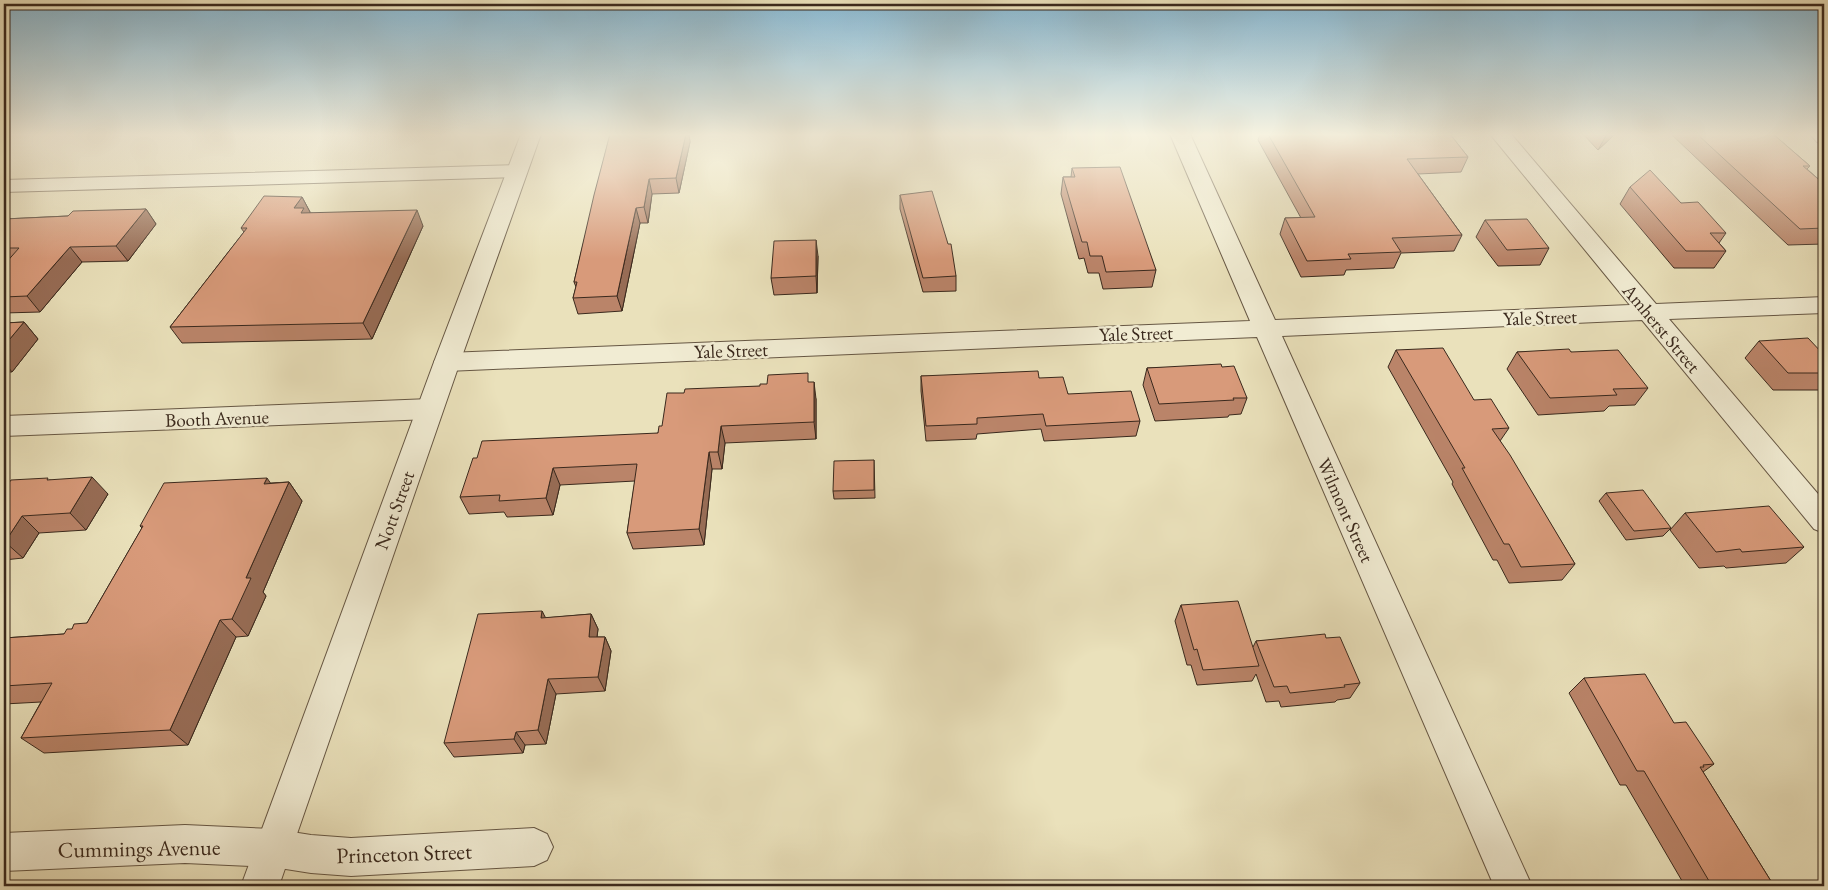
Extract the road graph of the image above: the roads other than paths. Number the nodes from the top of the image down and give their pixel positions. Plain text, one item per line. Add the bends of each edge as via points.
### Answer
1 (362, 176) edge
2 (515, 176) edge
3 (1198, 176) edge
4 (1535, 176) edge
5 (4, 186) edge
6 (1824, 305) edge
7 (1649, 312) junction
8 (1266, 328) junction
9 (447, 362) junction
10 (430, 409) junction
11 (4, 426) edge
12 (1824, 521) edge
13 (534, 846) dead end
14 (273, 848) junction
15 (4, 852) edge
16 (260, 886) edge
17 (1513, 886) edge

1 - 5 street
2 - 9 street, Nott Street
3 - 8 street, Wilmont Street
4 - 7 street, Amherst Street
6 - 7 street, Yale Street
7 - 8 street, Yale Street
7 - 12 street, Amherst Street
8 - 9 street, Yale Street
8 - 17 street, Wilmont Street
9 - 10 street, Nott Street
10 - 11 street, Booth Avenue
10 - 14 street, Nott Street
13 - 14 street, Princeton Street via 343,857
14 - 15 street, Cummings Avenue via 185,844
14 - 16 street, Nott Street

